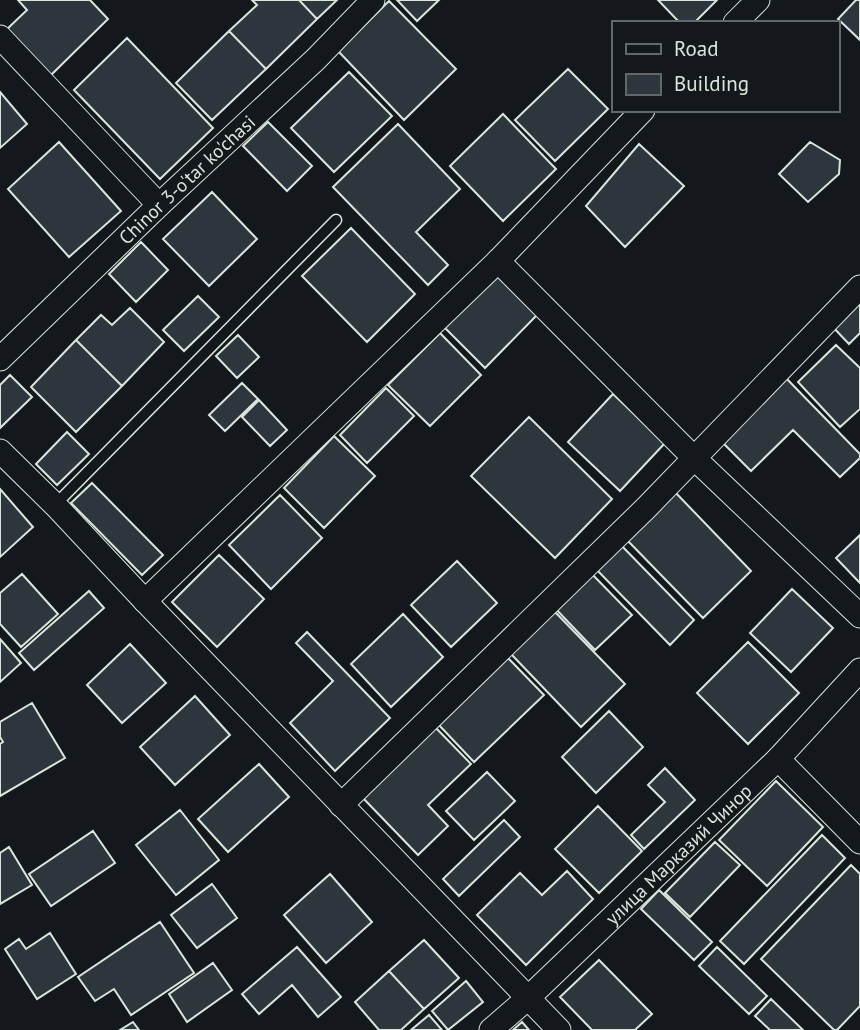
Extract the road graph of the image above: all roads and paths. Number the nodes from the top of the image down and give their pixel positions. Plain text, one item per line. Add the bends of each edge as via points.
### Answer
1 (373, 0) edge
2 (758, 0) edge
3 (737, 21) edge
4 (0, 37) edge
5 (641, 112) edge
6 (159, 205) junction
7 (336, 220) dead end
8 (498, 261) junction
9 (860, 287) edge
10 (0, 359) edge
11 (0, 451) edge
12 (693, 457) junction
13 (55, 505) junction
14 (145, 601) junction
15 (860, 616) edge
16 (860, 670) edge
17 (778, 759) junction
18 (341, 805) junction
19 (860, 842) edge
20 (528, 998) junction
21 (491, 1030) edge
22 (559, 1030) edge

1 - 6 street, Chinor 3-o'tar ko'chasi
2 - 3 street
4 - 6 street
5 - 8 street
6 - 10 street, Chinor 3-o'tar ko'chasi
7 - 13 lane
8 - 12 street
8 - 14 street
9 - 12 street
11 - 13 street
12 - 15 street
12 - 18 street
13 - 14 street
14 - 18 street
16 - 17 street, улица Марказий Чинор
17 - 19 street
17 - 20 street, улица Марказий Чинор
18 - 20 street
20 - 21 street, улица Марказий Чинор
20 - 22 street

